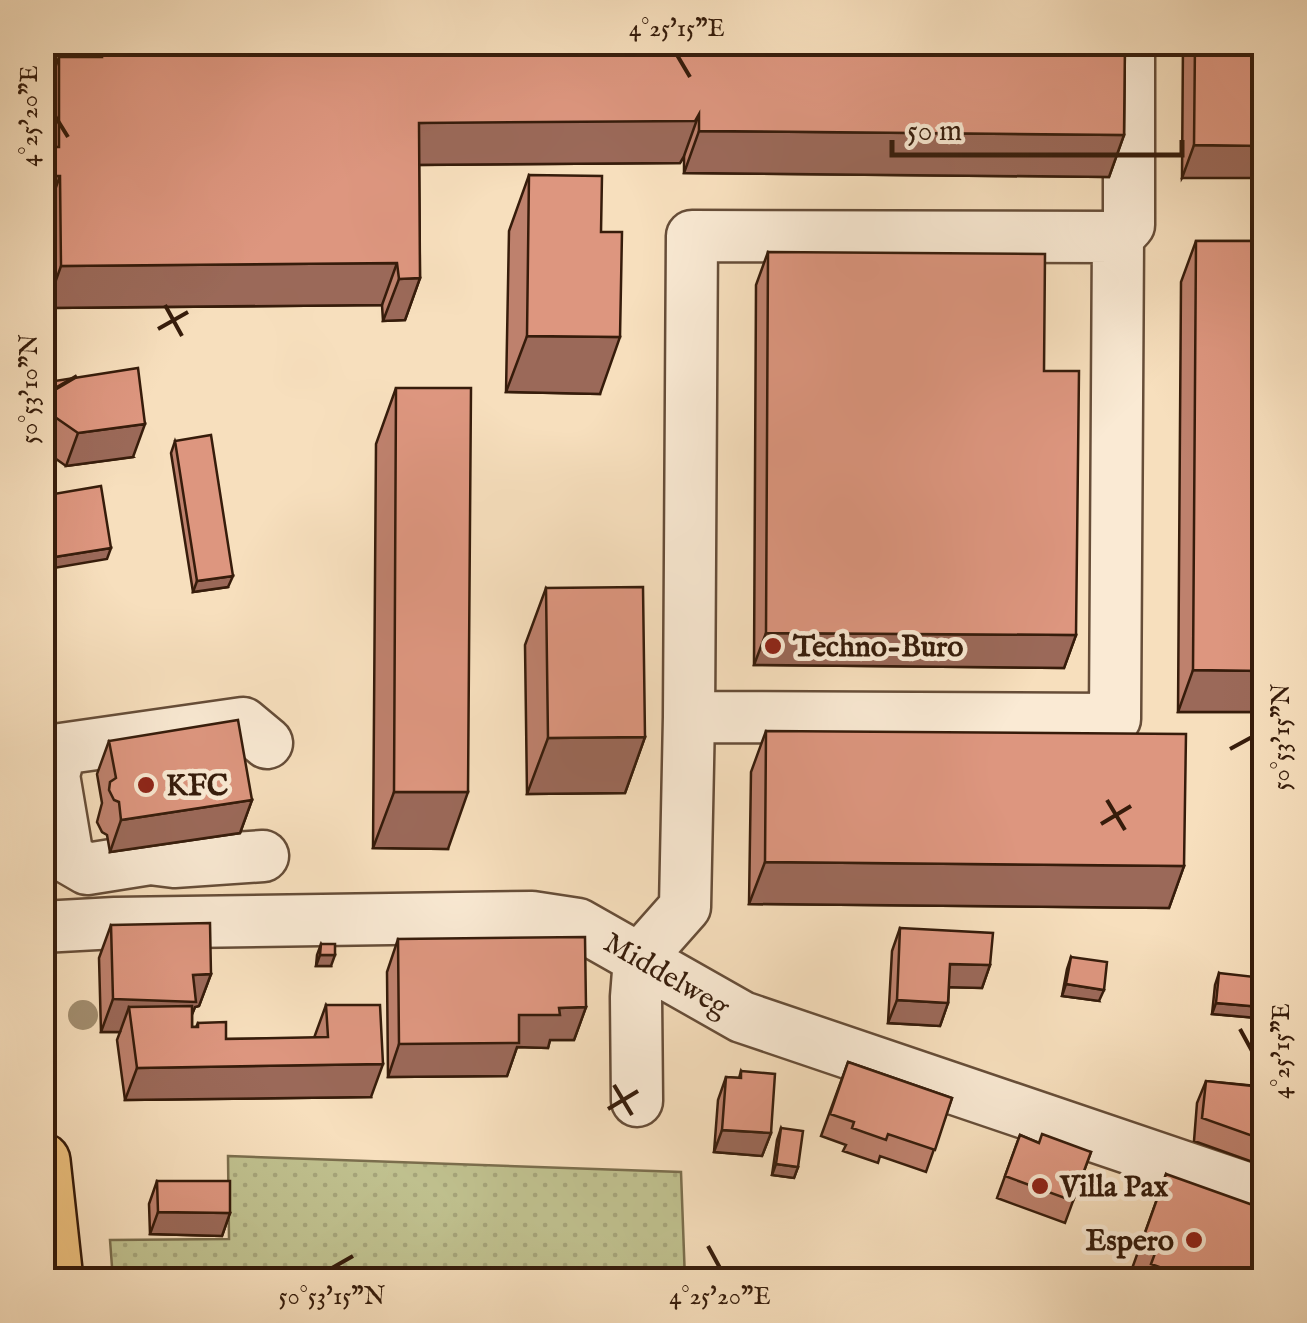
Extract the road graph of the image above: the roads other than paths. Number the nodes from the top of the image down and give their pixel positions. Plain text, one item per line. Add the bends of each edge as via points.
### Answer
1 (1128, 42) edge
2 (1118, 237) junction
3 (689, 718) junction
4 (267, 743) dead end
5 (263, 856) dead end
6 (42, 927) edge
7 (639, 959) junction
8 (637, 1102) dead end
9 (42, 1162) edge
10 (1264, 1194) edge
11 (55, 1280) edge

1 - 2 street via 1129,225
2 - 3 street via 692,236
2 - 3 street via 1115,719
3 - 7 street via 685,907
4 - 5 street via 243,723 62,750 54,775 68,858 88,869 150,858
6 - 7 street, Middelweg via 546,918 578,924
7 - 8 street
7 - 10 street, Middelweg via 742,1017
9 - 11 main road

